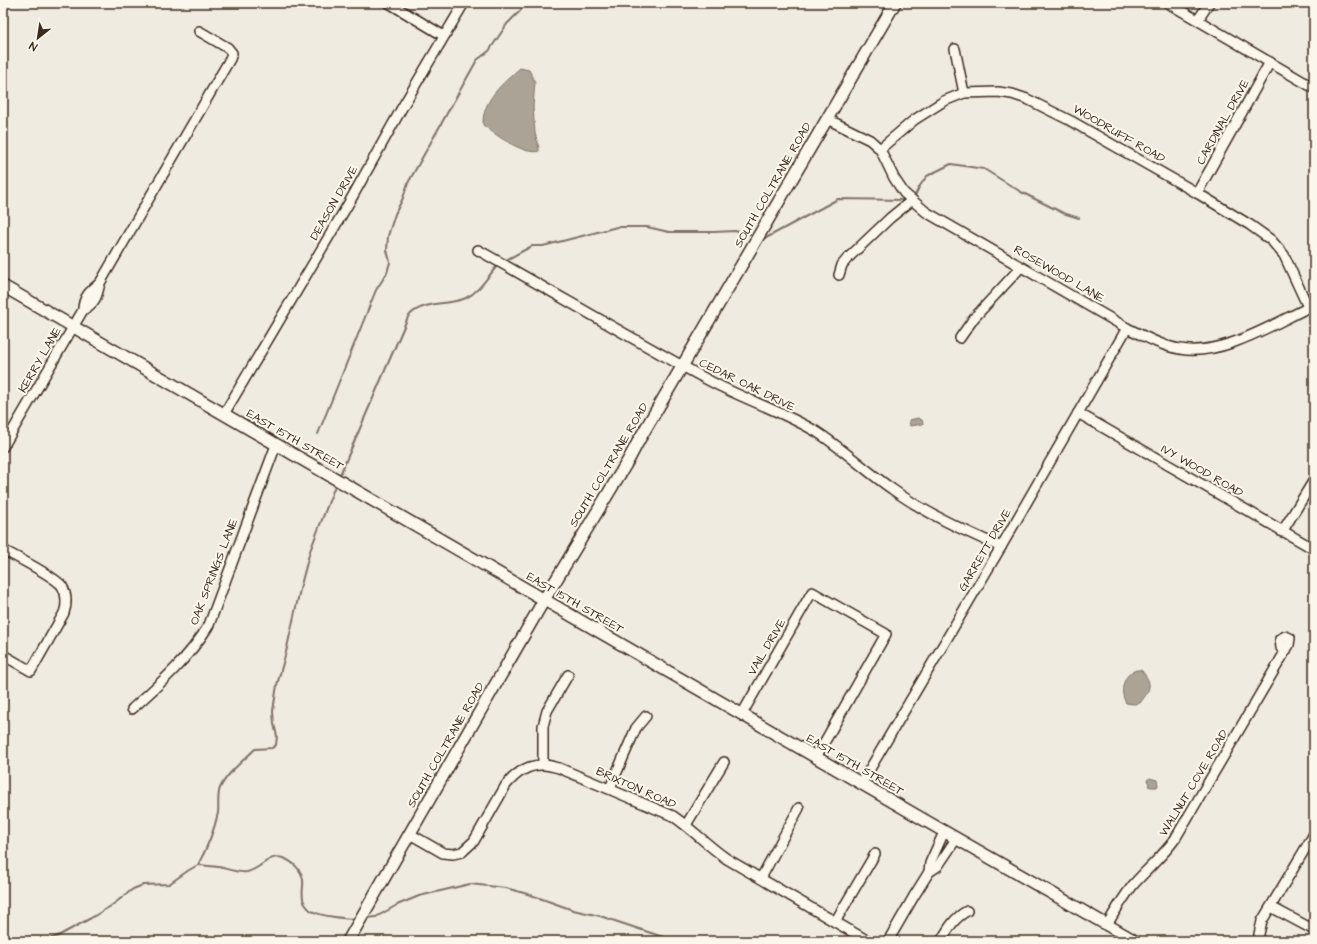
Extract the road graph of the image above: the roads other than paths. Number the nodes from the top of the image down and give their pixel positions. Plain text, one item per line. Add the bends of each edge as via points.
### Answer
1 (389, 3) edge
2 (464, 3) edge
3 (896, 3) edge
4 (1168, 3) edge
5 (1209, 3) edge
6 (1198, 20) junction
7 (199, 30) dead end
8 (444, 36) junction
9 (955, 49) dead end
10 (1270, 62) junction
11 (1314, 88) edge
12 (964, 93) junction
13 (827, 119) junction
14 (880, 149) junction
15 (1197, 193) junction
16 (910, 199) junction
17 (478, 250) dead end
18 (1021, 266) junction
19 (839, 275) dead end
20 (3, 286) edge
21 (1311, 306) edge
22 (73, 327) junction
23 (1127, 328) junction
24 (960, 338) dead end
25 (683, 367) junction
26 (1078, 413) junction
27 (224, 414) junction
28 (276, 445) junction
29 (3, 447) edge
30 (1314, 480) edge
31 (1282, 532) junction
32 (1001, 547) junction
33 (3, 550) edge
34 (1314, 550) edge
35 (544, 600) junction
36 (1288, 648) dead end
37 (3, 655) edge
38 (568, 675) dead end
39 (132, 709) dead end
40 (742, 714) junction
41 (646, 716) dead end
42 (816, 757) junction
43 (724, 762) dead end
44 (543, 764) junction
45 (861, 784) junction
46 (610, 788) junction
47 (799, 808) dead end
48 (686, 825) junction
49 (944, 832) junction
50 (410, 834) junction
51 (1314, 834) edge
52 (956, 839) junction
53 (875, 854) dead end
54 (929, 872) junction
55 (761, 878) junction
56 (1271, 907) junction
57 (968, 911) dead end
58 (835, 922) junction
59 (1107, 925) junction
60 (1314, 930) edge
61 (348, 941) edge
62 (868, 941) edge
63 (888, 941) edge
64 (941, 941) edge
65 (1135, 941) edge
66 (1259, 941) edge

1 - 8 street
2 - 8 street, DEASON DRIVE
3 - 13 main road, SOUTH COLTRANE ROAD
4 - 6 street
5 - 6 street
6 - 10 street
7 - 22 street, KERRY LANE via 228,48 232,53 230,59 100,283 89,292 83,302 83,310
8 - 27 street, DEASON DRIVE via 350,202
9 - 12 street
10 - 11 street
10 - 15 street, CARDINAL DRIVE
12 - 14 street, WOODRUFF ROAD via 944,101 919,117
12 - 15 street, WOODRUFF ROAD via 998,92 1027,99 1071,121
13 - 14 street, ROSEWOOD LANE via 870,140
13 - 25 main road, SOUTH COLTRANE ROAD
14 - 16 street, ROSEWOOD LANE via 894,178
15 - 21 street, WOODRUFF ROAD via 1271,240 1279,248
16 - 18 street, ROSEWOOD LANE via 926,212
16 - 19 street via 842,265
17 - 25 street, CEDAR OAK DRIVE
18 - 23 street, ROSEWOOD LANE
18 - 24 street via 974,318
20 - 22 main road, EAST 15TH STREET
21 - 23 street, ROSEWOOD LANE via 1215,349 1182,350 1155,342
22 - 27 main road, EAST 15TH STREET
22 - 29 street, KERRY LANE
23 - 26 street, GARRETT DRIVE
25 - 32 street, CEDAR OAK DRIVE via 800,423 926,512
25 - 35 main road, SOUTH COLTRANE ROAD
26 - 31 street, IVY WOOD ROAD
26 - 32 street, GARRETT DRIVE
27 - 28 main road, EAST 15TH STREET
28 - 35 main road, EAST 15TH STREET
28 - 39 street, OAK SPRINGS LANE via 208,626 197,644 170,674
30 - 31 street
31 - 34 street, IVY WOOD ROAD
32 - 45 street, GARRETT DRIVE
33 - 37 street via 56,581 66,598 64,613 31,671
35 - 40 main road, EAST 15TH STREET
35 - 50 main road, SOUTH COLTRANE ROAD
36 - 59 street, WALNUT COVE ROAD via 1175,839 1120,902
38 - 44 street via 547,711 543,726
40 - 42 main road, EAST 15TH STREET
40 - 42 street, VAIL DRIVE via 812,592 886,634
41 - 46 street via 636,728
42 - 45 main road, EAST 15TH STREET
43 - 48 street
44 - 46 street, BRIXTON ROAD
44 - 50 street via 512,777 474,841 462,852 443,853
45 - 49 main road, EAST 15TH STREET
46 - 48 street, BRIXTON ROAD via 673,816
47 - 55 street
48 - 55 street, BRIXTON ROAD via 714,851
49 - 52 main road, EAST 15TH STREET
49 - 54 street via 930,863
50 - 61 main road, SOUTH COLTRANE ROAD
51 - 56 street
52 - 54 street via 938,866
52 - 59 main road, EAST 15TH STREET
53 - 58 street
54 - 63 street
55 - 58 street, BRIXTON ROAD
56 - 60 street
56 - 66 street via 1262,921
57 - 64 street via 959,915
58 - 62 street, BRIXTON ROAD
59 - 65 main road, EAST 15TH STREET

